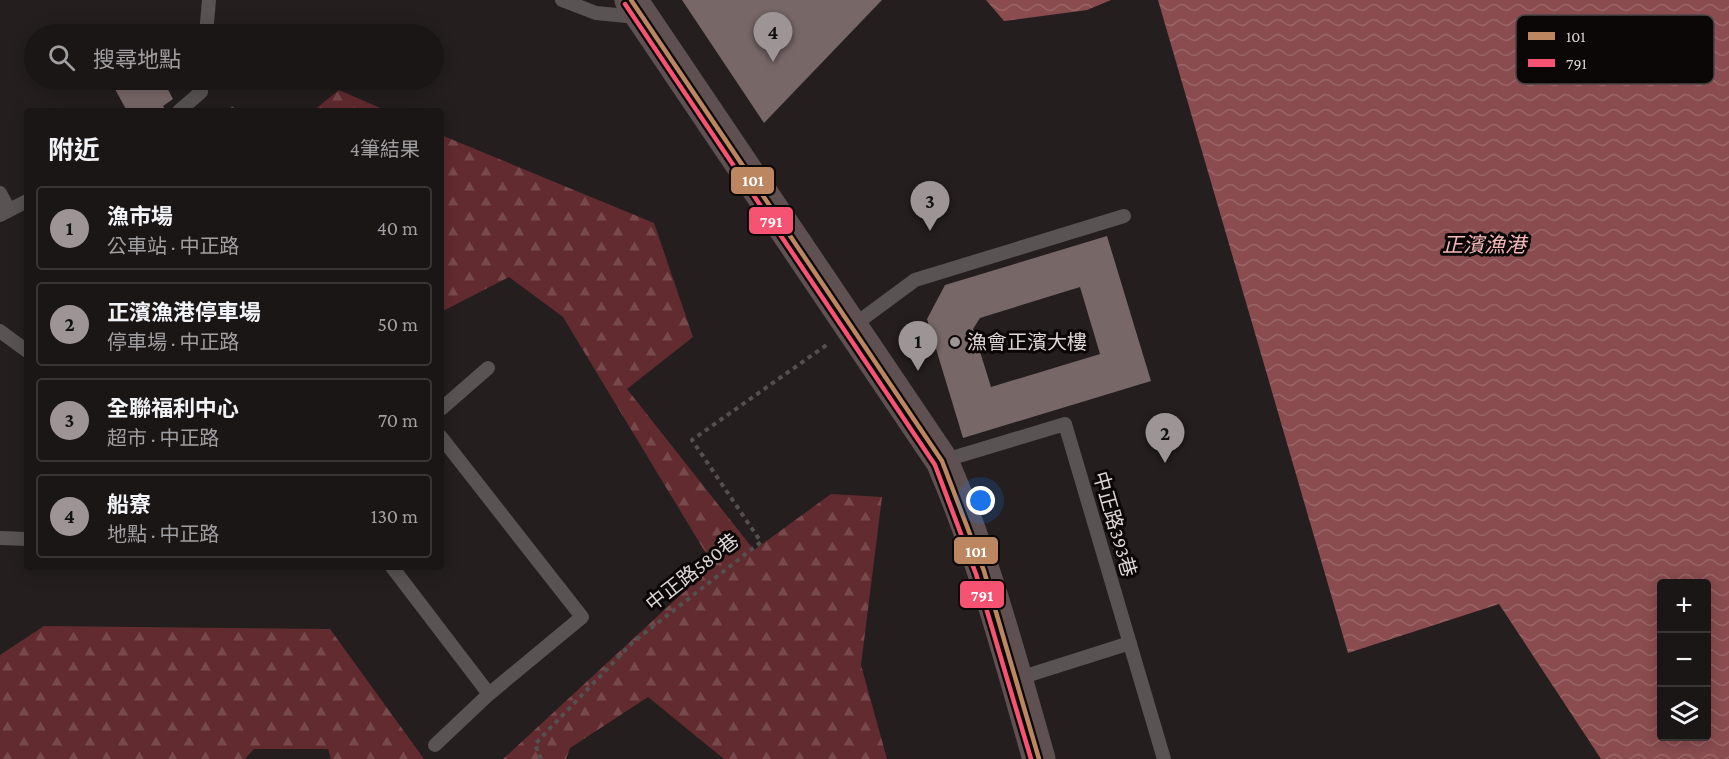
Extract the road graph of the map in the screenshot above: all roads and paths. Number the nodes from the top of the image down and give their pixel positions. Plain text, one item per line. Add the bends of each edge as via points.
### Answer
1 (209, 0) edge
2 (562, 0) edge
3 (637, 9) edge
4 (207, 24) edge
5 (201, 90) edge
6 (182, 108) edge
7 (0, 194) edge
8 (24, 203) edge
9 (4, 213) edge
10 (1124, 216) dead end
11 (850, 328) junction
12 (0, 331) edge
13 (24, 349) edge
14 (488, 368) dead end
15 (444, 406) edge
16 (444, 441) edge
17 (942, 461) junction
18 (0, 538) edge
19 (24, 539) edge
20 (394, 570) edge
21 (1130, 643) junction
22 (1016, 679) junction
23 (489, 694) junction
24 (435, 745) dead end
25 (541, 759) edge
26 (1039, 759) edge
27 (1164, 759) edge

1 - 4 lane
2 - 3 lane via 596,13
3 - 11 main road
5 - 6 lane
7 - 9 lane
8 - 9 lane
10 - 11 lane via 915,280
11 - 17 main road
11 - 25 path, 中正路580巷 via 692,440 761,542 632,643 535,744
12 - 13 lane
14 - 15 lane
16 - 23 lane via 582,617
17 - 21 lane, 中正路393巷 via 1065,424
17 - 22 main road via 975,543
18 - 19 lane
20 - 23 lane
21 - 22 lane
21 - 27 lane, 中正路393巷
22 - 26 main road
23 - 24 lane

